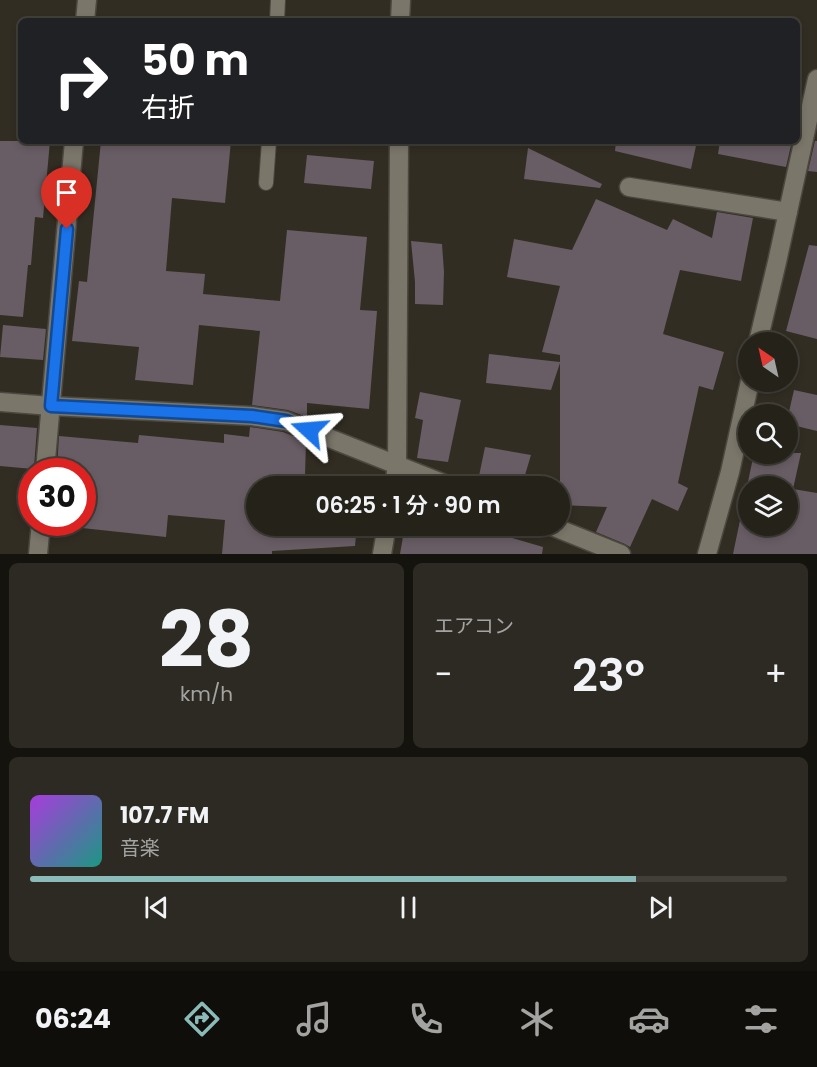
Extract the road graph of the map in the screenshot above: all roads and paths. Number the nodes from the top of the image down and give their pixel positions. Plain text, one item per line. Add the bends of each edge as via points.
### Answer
1 (87, 0) edge
2 (278, 0) edge
3 (401, 0) edge
4 (85, 18) edge
5 (277, 18) edge
6 (400, 18) edge
7 (816, 86) edge
8 (75, 144) edge
9 (269, 144) edge
10 (399, 144) edge
11 (266, 183) dead end
12 (629, 187) dead end
13 (788, 212) junction
14 (760, 332) edge
15 (748, 392) edge
16 (0, 402) edge
17 (51, 406) junction
18 (46, 458) edge
19 (397, 465) junction
20 (395, 476) edge
21 (425, 476) edge
22 (570, 533) edge
23 (40, 536) edge
24 (385, 536) edge
25 (38, 554) edge
26 (382, 554) edge
27 (621, 554) edge
28 (707, 554) edge

1 - 4 street
2 - 5 lane
3 - 6 street
7 - 13 street
8 - 17 street
9 - 11 lane
10 - 19 street
12 - 13 street
13 - 14 street
15 - 28 street
16 - 17 street
17 - 18 street
17 - 19 street via 286,421
19 - 20 street
19 - 21 street
22 - 27 street
23 - 25 street
24 - 26 street

